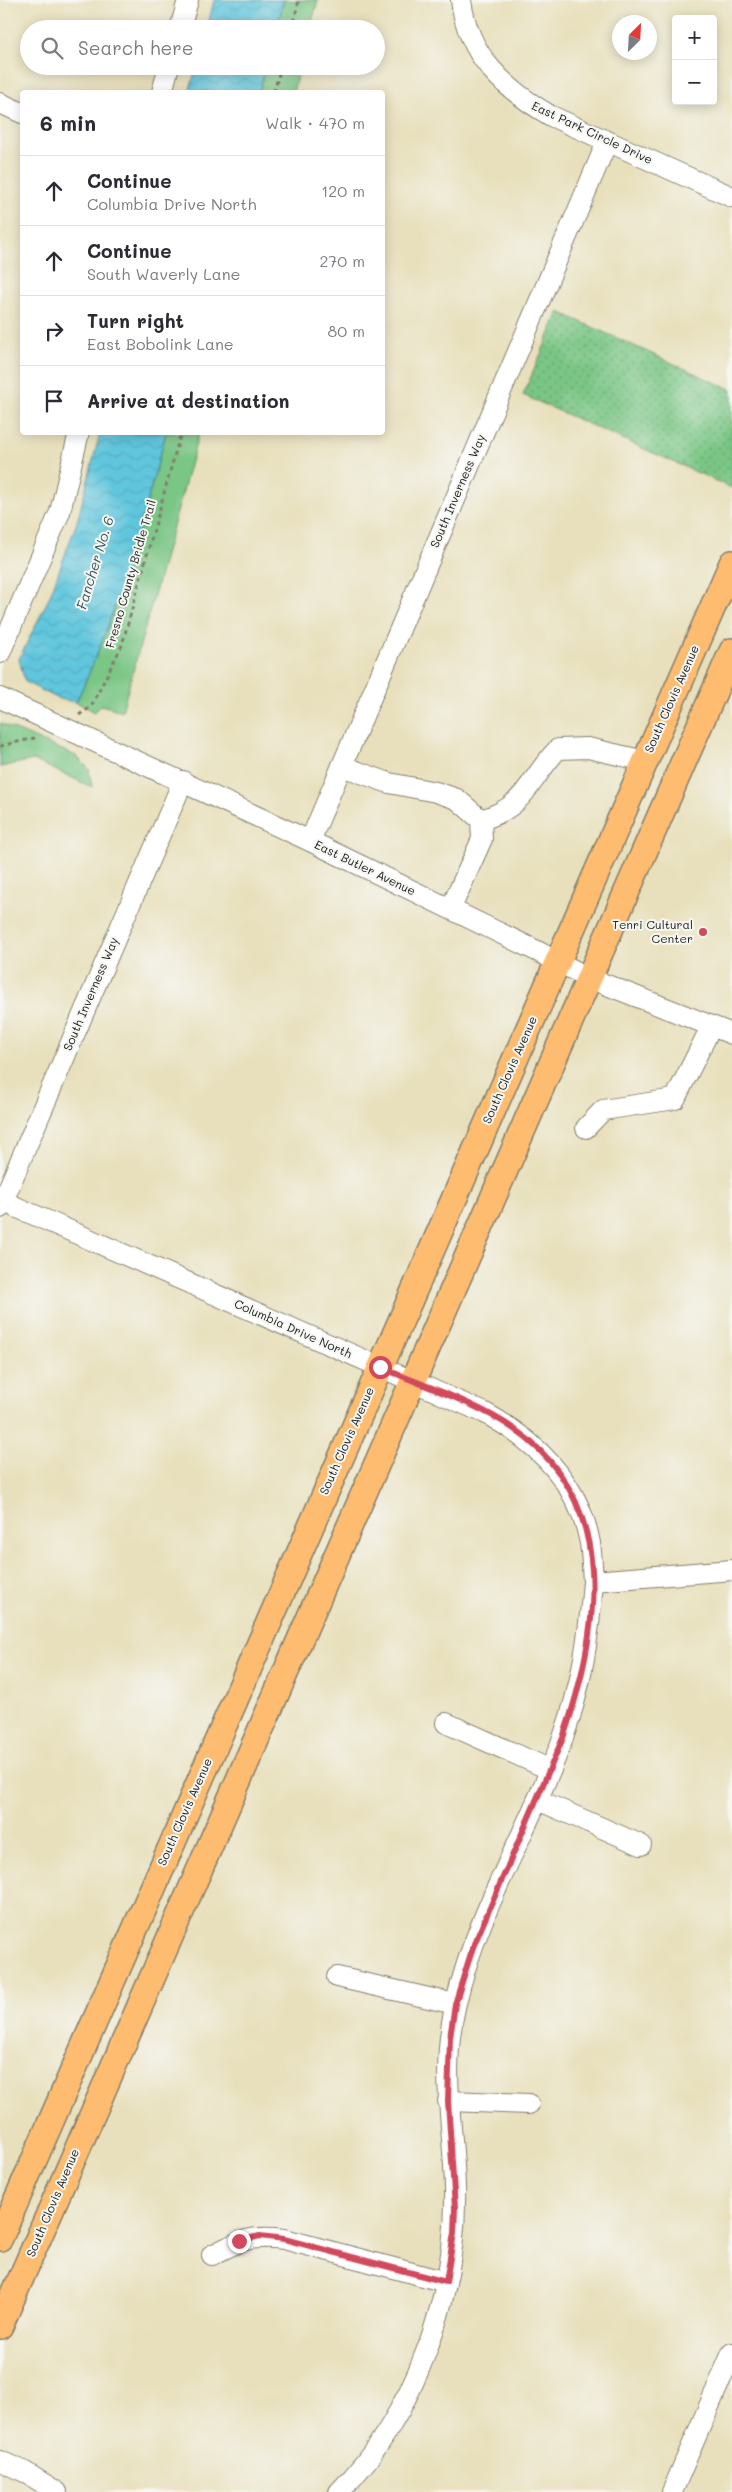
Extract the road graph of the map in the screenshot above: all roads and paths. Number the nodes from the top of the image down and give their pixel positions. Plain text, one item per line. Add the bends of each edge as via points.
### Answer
1 (188, 0) edge
2 (299, 0) edge
3 (461, 0) edge
4 (182, 20) edge
5 (294, 20) edge
6 (167, 75) edge
7 (279, 75) edge
8 (163, 90) edge
9 (275, 90) edge
10 (0, 103) edge
11 (20, 112) edge
12 (607, 142) junction
13 (732, 197) edge
14 (78, 435) edge
15 (179, 435) edge
16 (732, 563) edge
17 (732, 651) edge
18 (0, 653) edge
19 (0, 698) edge
20 (61, 726) junction
21 (0, 746) edge
22 (645, 762) junction
23 (342, 766) junction
24 (183, 781) junction
25 (481, 820) junction
26 (310, 841) junction
27 (451, 908) junction
28 (558, 961) junction
29 (589, 978) junction
30 (711, 1027) junction
31 (732, 1034) edge
32 (586, 1128) dead end
33 (1, 1203) edge
34 (380, 1367) junction
35 (412, 1381) junction
36 (732, 1570) edge
37 (594, 1581) junction
38 (446, 1724) dead end
39 (551, 1770) junction
40 (538, 1800) junction
41 (641, 1845) dead end
42 (337, 1977) dead end
43 (455, 2004) junction
44 (448, 2101) junction
45 (529, 2104) dead end
46 (0, 2238) edge
47 (212, 2255) dead end
48 (446, 2282) junction
49 (0, 2326) edge
50 (732, 2353) edge
51 (0, 2461) edge
52 (57, 2492) edge
53 (339, 2492) edge
54 (672, 2492) edge

1 - 4 street
2 - 5 path
3 - 12 street, East Park Circle Drive via 472,42 500,80 551,116
6 - 8 street
7 - 9 path
10 - 11 street
12 - 13 street, East Park Circle Drive
12 - 23 street, South Inverness Way
14 - 18 street via 60,512
15 - 20 path, Fresno County Bridle Trail via 122,645 91,707
16 - 22 main road, South Clovis Avenue
17 - 29 main road, South Clovis Avenue
19 - 20 street, East Butler Avenue
20 - 21 path, Fresno County Bridle Trail via 45,736
20 - 24 street, East Butler Avenue
22 - 25 street via 588,748 558,749 527,792 502,814
22 - 28 main road, South Clovis Avenue
23 - 25 street via 389,783 457,799
23 - 26 street, South Inverness Way
24 - 26 street, East Butler Avenue
24 - 33 street, South Inverness Way
25 - 27 street via 482,838
26 - 27 street, East Butler Avenue
27 - 28 street, East Butler Avenue
28 - 29 street, East Butler Avenue
28 - 34 main road, South Clovis Avenue
29 - 30 street, East Butler Avenue
29 - 35 main road, South Clovis Avenue
30 - 31 street, East Butler Avenue
30 - 32 street via 675,1099 602,1110
33 - 34 street, Columbia Drive North
34 - 35 street, Columbia Drive North
34 - 46 main road, South Clovis Avenue
35 - 37 street, Columbia Drive North via 485,1413 514,1429 538,1450 561,1476 578,1507 590,1542
35 - 49 main road, South Clovis Avenue
36 - 37 street
37 - 39 street, Columbia Drive North via 583,1670
38 - 39 street
39 - 40 street, Columbia Drive North
40 - 41 street
40 - 43 street, Columbia Drive North via 477,1939
42 - 43 street
43 - 44 street, Columbia Drive North via 450,2038
44 - 45 street
44 - 48 street, Columbia Drive North via 455,2208
47 - 48 street via 239,2241 260,2236 284,2239
48 - 53 street, Columbia Drive North via 430,2340 403,2402 368,2460
50 - 54 street
51 - 52 street

